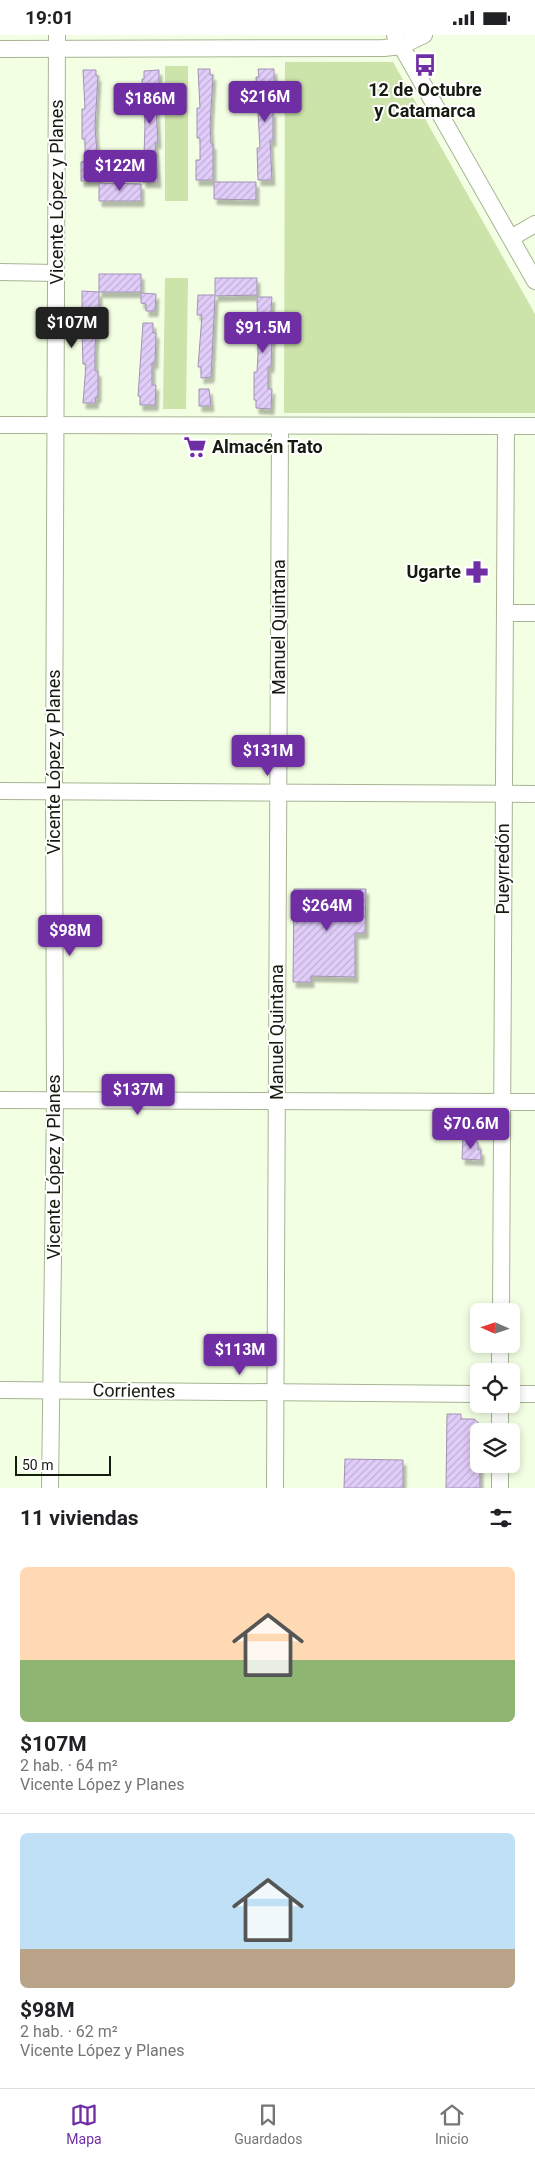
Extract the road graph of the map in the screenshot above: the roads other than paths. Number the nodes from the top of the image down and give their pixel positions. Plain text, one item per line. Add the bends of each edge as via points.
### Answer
1 (424, 35) edge
2 (398, 41) edge
3 (57, 42) edge
4 (0, 49) edge
5 (535, 225) edge
6 (511, 238) junction
7 (0, 272) edge
8 (56, 273) junction
9 (535, 281) edge
10 (0, 425) edge
11 (56, 425) junction
12 (506, 426) junction
13 (535, 426) edge
14 (280, 427) junction
15 (505, 613) junction
16 (535, 613) edge
17 (0, 791) edge
18 (54, 792) junction
19 (278, 793) junction
20 (504, 794) junction
21 (535, 794) edge
22 (0, 1100) edge
23 (55, 1100) junction
24 (277, 1101) junction
25 (502, 1102) junction
26 (535, 1102) edge
27 (501, 1303) edge
28 (0, 1389) edge
29 (52, 1390) junction
30 (276, 1392) junction
31 (470, 1394) edge
32 (520, 1394) edge
33 (535, 1394) edge
34 (500, 1473) edge
35 (50, 1488) edge
36 (275, 1488) edge
37 (500, 1488) edge

1 - 2 street
2 - 3 street
2 - 6 street
3 - 4 street
3 - 8 street, Vicente López y Planes
5 - 6 street
6 - 9 street
7 - 8 street
8 - 11 street, Vicente López y Planes
10 - 11 street
11 - 14 street
11 - 18 street, Vicente López y Planes
12 - 13 street
12 - 14 street
12 - 15 street, Pueyrredón
14 - 19 street, Manuel Quintana
15 - 16 street
15 - 20 street, Pueyrredón
17 - 18 street
18 - 19 street
18 - 23 street, Vicente López y Planes
19 - 20 street
19 - 24 street, Manuel Quintana
20 - 21 street
20 - 25 street, Pueyrredón
22 - 23 street
23 - 24 street
23 - 29 street, Vicente López y Planes
24 - 25 street
24 - 30 street, Manuel Quintana
25 - 26 street
25 - 27 street, Pueyrredón
28 - 29 street, Corrientes
29 - 30 street, Corrientes
29 - 35 street, Vicente López y Planes
30 - 31 street, Corrientes
30 - 36 street, Manuel Quintana
32 - 33 street
34 - 37 street

